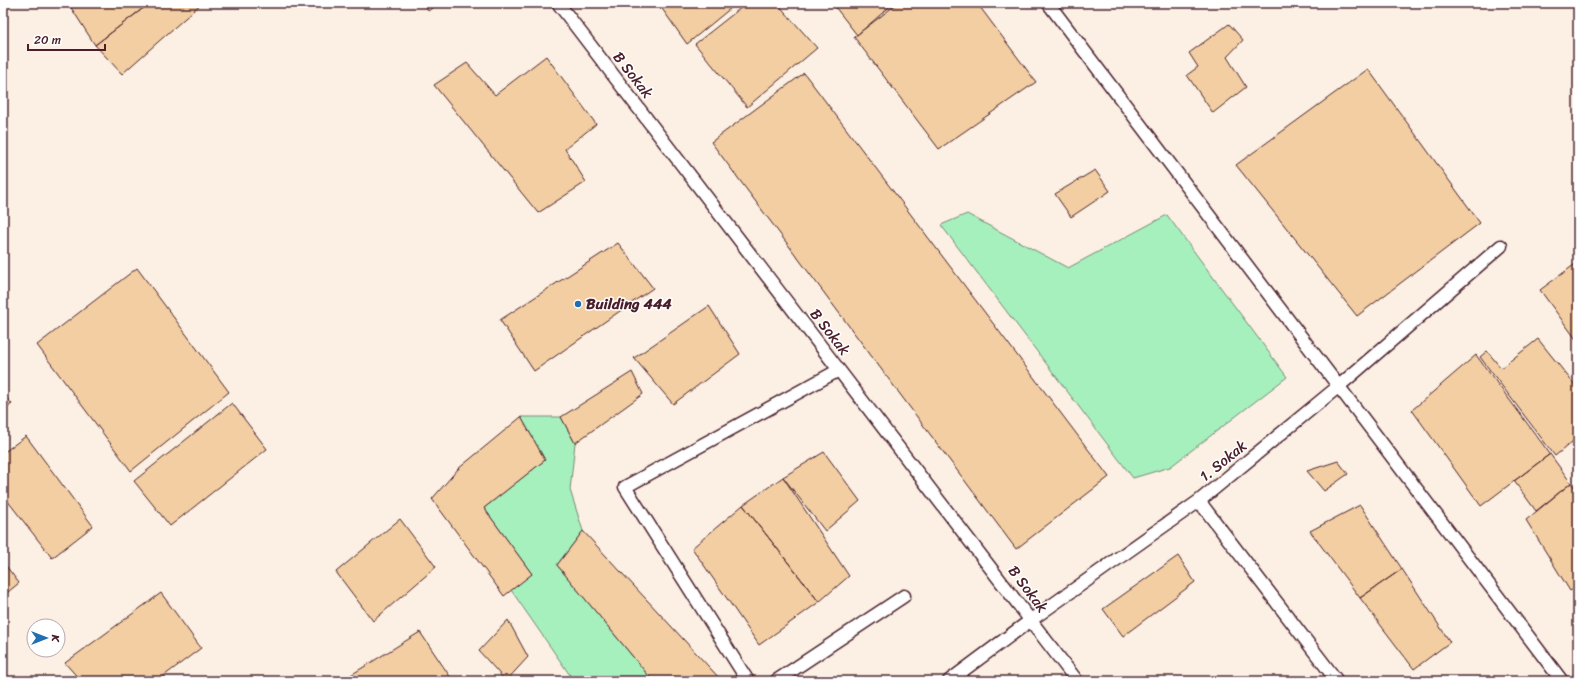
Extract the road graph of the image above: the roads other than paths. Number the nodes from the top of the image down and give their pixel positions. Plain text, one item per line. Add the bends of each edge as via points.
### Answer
1 (558, 3) edge
2 (1048, 3) edge
3 (1501, 246) dead end
4 (839, 370) junction
5 (1339, 386) junction
6 (1199, 501) junction
7 (904, 596) dead end
8 (1031, 620) junction
9 (748, 681) edge
10 (776, 681) edge
11 (949, 681) edge
12 (1077, 681) edge
13 (1337, 681) edge
14 (1562, 681) edge

1 - 4 lane, B Sokak
2 - 5 lane
3 - 5 lane, 1. Sokak
4 - 8 lane, B Sokak
4 - 9 lane via 625,487
5 - 6 lane, 1. Sokak
5 - 14 lane
6 - 8 lane, 1. Sokak
6 - 13 lane
7 - 10 lane
8 - 11 lane, 1. Sokak
8 - 12 lane, B Sokak

